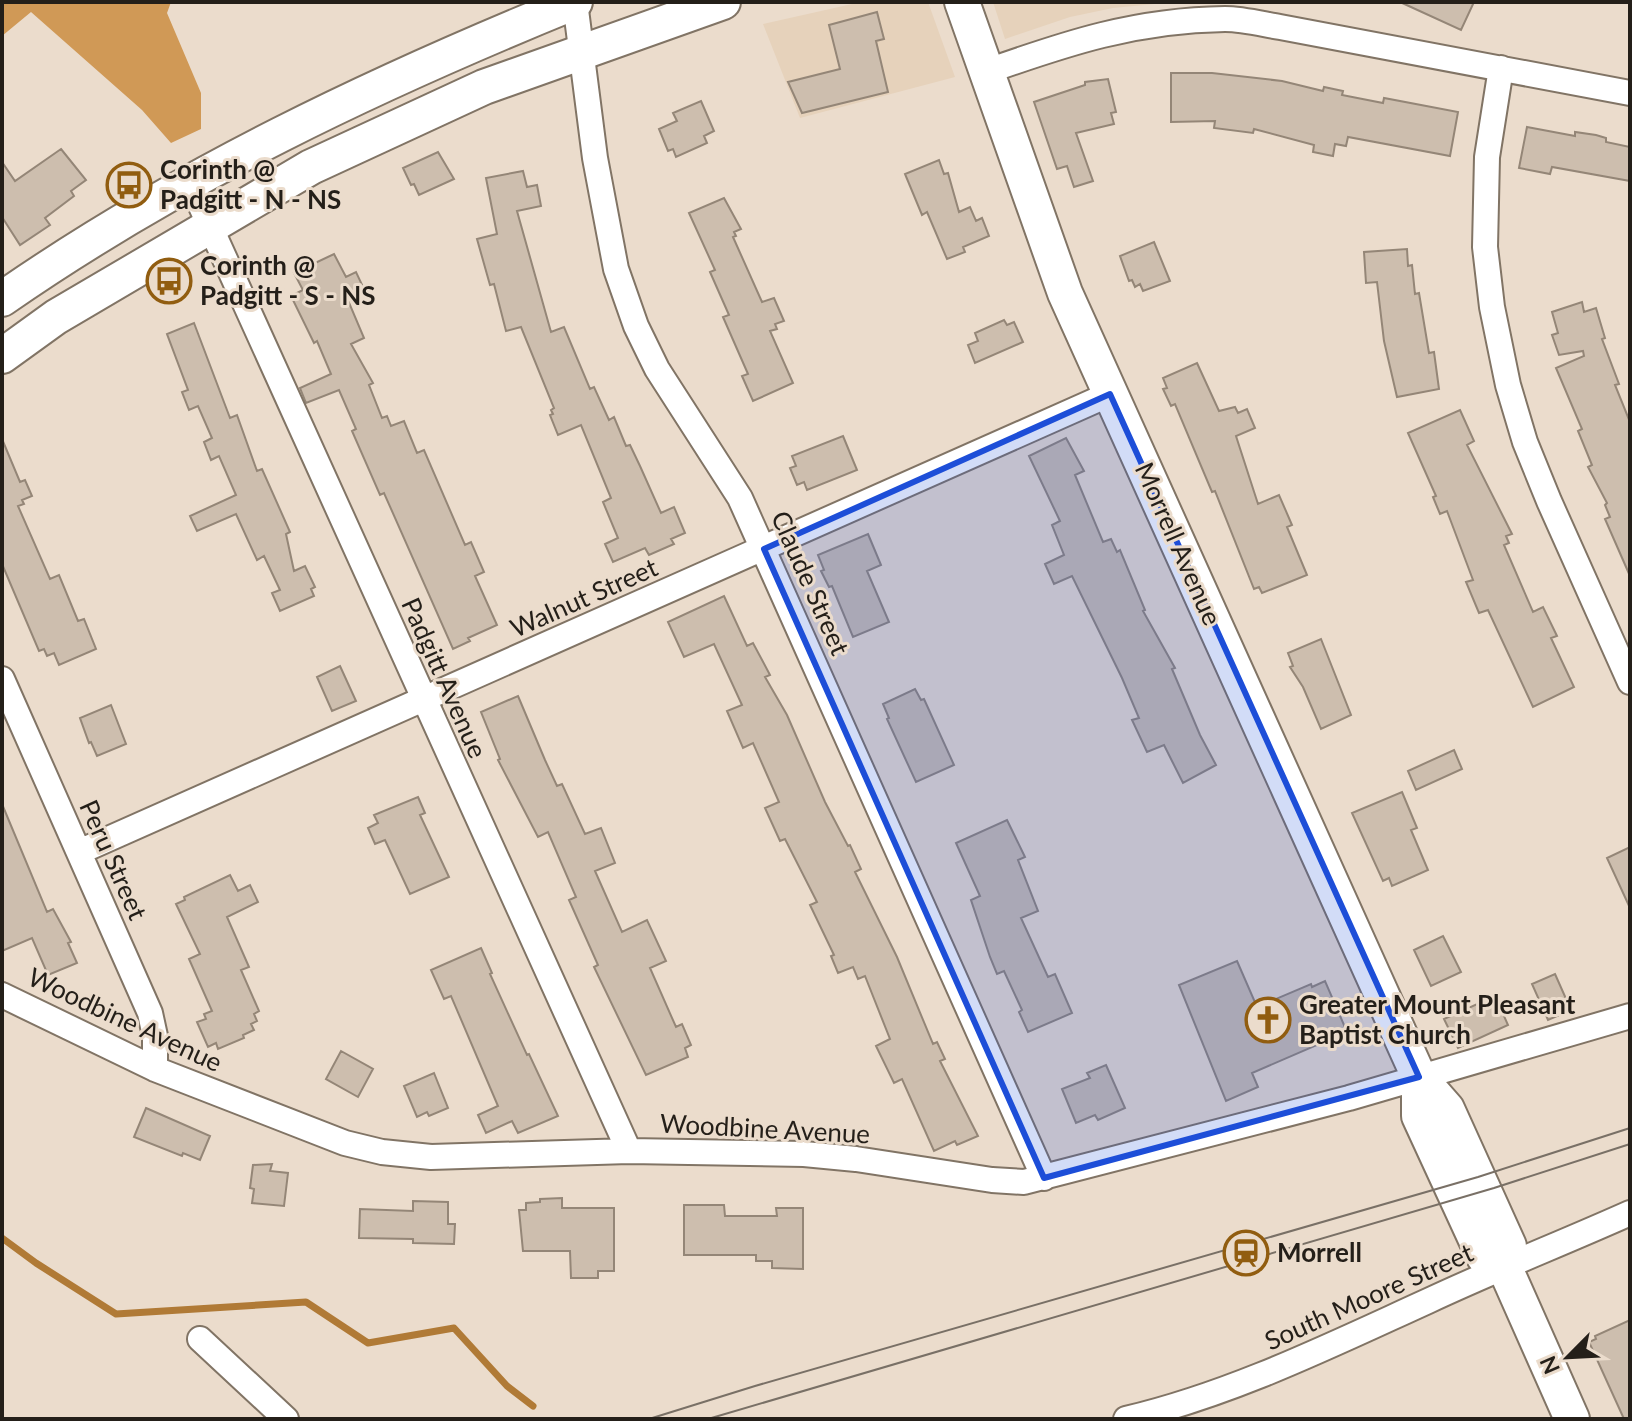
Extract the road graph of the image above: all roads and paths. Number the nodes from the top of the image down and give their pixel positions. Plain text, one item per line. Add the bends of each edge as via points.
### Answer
1 (575, 2) edge
2 (723, 2) edge
3 (962, 2) edge
4 (469, 45) junction
5 (583, 50) junction
6 (1501, 68) junction
7 (985, 72) junction
8 (484, 87) junction
9 (1630, 93) edge
10 (190, 182) junction
11 (210, 227) junction
12 (2, 299) edge
13 (2, 356) edge
14 (1110, 394) junction
15 (764, 549) junction
16 (2, 679) edge
17 (1630, 682) edge
18 (422, 700) junction
19 (79, 852) junction
20 (2, 995) edge
21 (1630, 1016) edge
22 (155, 1069) junction
23 (1419, 1077) junction
24 (629, 1151) junction
25 (1044, 1178) junction
26 (1630, 1213) edge
27 (1505, 1268) junction
28 (200, 1339) dead end
29 (1140, 1417) edge
30 (286, 1419) edge
31 (1572, 1419) edge

1 - 4 street
1 - 5 street, Claude Street
2 - 5 street
3 - 7 street, Morrell Avenue
4 - 8 street
4 - 10 street
5 - 8 street
5 - 15 street, Claude Street via 595,158 616,269 636,326 657,369 740,498
6 - 7 street via 1227,19 1115,30
6 - 9 street
6 - 17 street via 1487,157 1485,247 1508,385 1549,501
7 - 14 street, Morrell Avenue via 1065,293
8 - 11 street via 311,167
10 - 11 street, Padgitt Avenue
10 - 12 street
11 - 13 street via 56,317
11 - 18 street, Padgitt Avenue
14 - 15 street, Walnut Street
14 - 23 street, Morrell Avenue
15 - 18 street, Walnut Street
15 - 25 street, Claude Street
16 - 19 street, Peru Street
18 - 19 street, Walnut Street
18 - 24 street, Padgitt Avenue
19 - 22 street, Peru Street via 150,1013
20 - 22 street, Woodbine Avenue
21 - 23 street, Woodbine Avenue
22 - 24 street, Woodbine Avenue via 345,1143 382,1152 431,1157
23 - 25 street, Woodbine Avenue
23 - 27 street, Morrell Avenue via 1419,1116 1484,1257
24 - 25 street, Woodbine Avenue via 804,1154 992,1180
26 - 27 street, South Moore Street
27 - 29 street, South Moore Street via 1232,1387
27 - 31 street, Morrell Avenue
28 - 30 street

